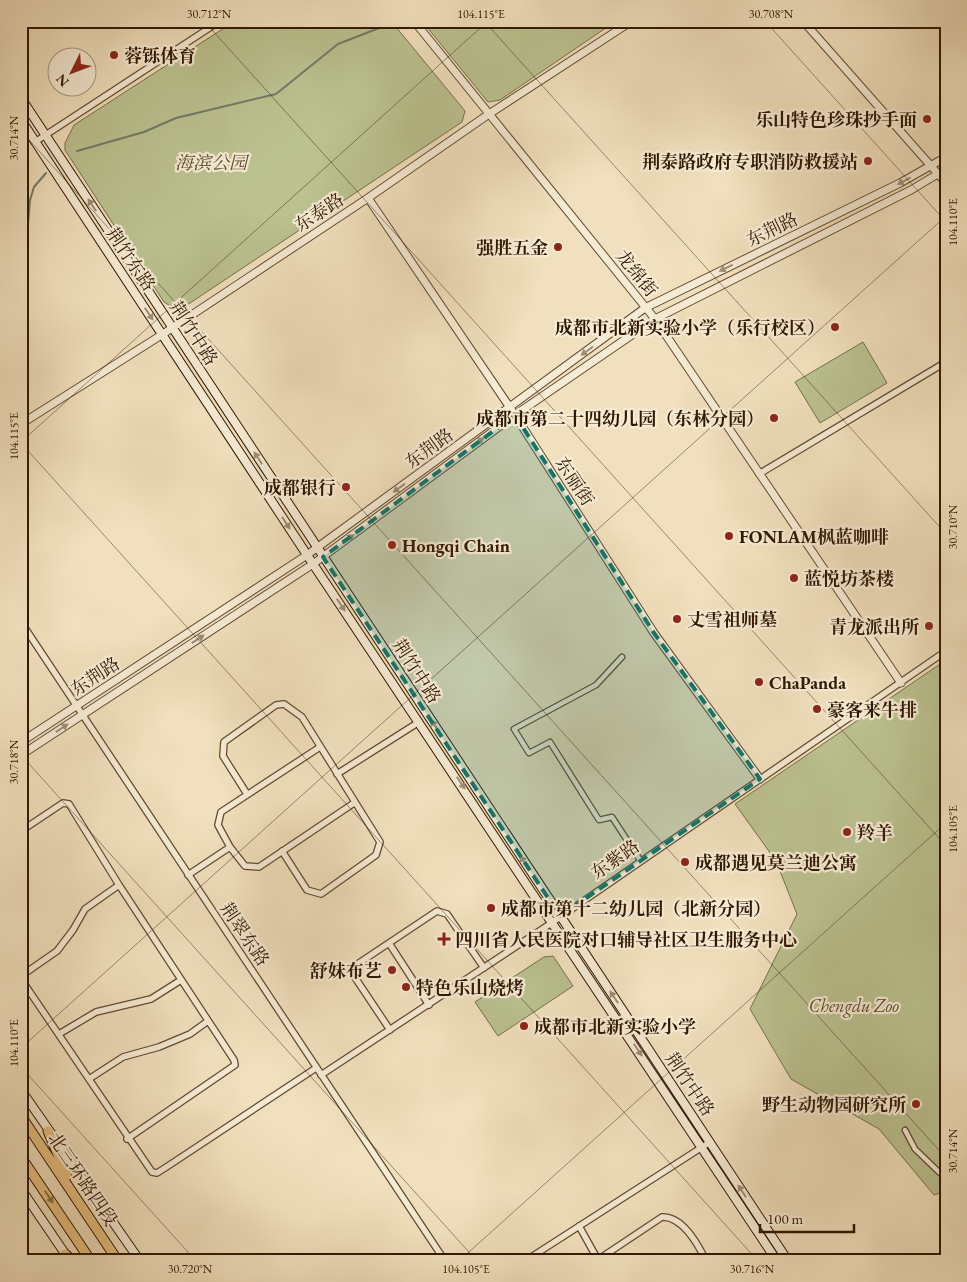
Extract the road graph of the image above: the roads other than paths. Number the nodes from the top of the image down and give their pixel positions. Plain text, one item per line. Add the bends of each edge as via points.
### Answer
1 (220, 21) edge
2 (414, 21) edge
3 (632, 21) edge
4 (803, 21) edge
5 (21, 98) edge
6 (489, 114) junction
7 (21, 120) edge
8 (46, 136) junction
9 (35, 142) junction
10 (946, 157) edge
11 (930, 166) junction
12 (946, 169) edge
13 (938, 175) junction
14 (946, 183) edge
15 (368, 198) junction
16 (645, 308) junction
17 (655, 320) junction
18 (172, 326) junction
19 (163, 334) junction
20 (946, 362) edge
21 (510, 408) junction
22 (515, 415) junction
23 (21, 424) edge
24 (759, 474) junction
25 (317, 547) junction
26 (307, 555) junction
27 (324, 557) junction
28 (313, 564) junction
29 (21, 622) edge
30 (946, 651) edge
31 (622, 657) dead end
32 (901, 683) junction
33 (76, 706) junction
34 (83, 714) junction
35 (420, 722) junction
36 (21, 742) edge
37 (320, 747) junction
38 (21, 755) edge
39 (337, 774) junction
40 (760, 778) junction
41 (247, 794) junction
42 (354, 803) junction
43 (22, 829) edge
44 (230, 847) junction
45 (282, 851) junction
46 (640, 860) junction
47 (188, 875) junction
48 (119, 885) junction
49 (560, 916) junction
50 (553, 922) junction
51 (389, 943) junction
52 (484, 968) junction
53 (21, 978) edge
54 (181, 980) junction
55 (429, 1005) junction
56 (208, 1021) junction
57 (390, 1030) junction
58 (59, 1034) junction
59 (316, 1068) junction
60 (321, 1075) junction
61 (89, 1079) junction
62 (21, 1090) edge
63 (21, 1116) edge
64 (905, 1130) dead end
65 (48, 1131) junction
66 (127, 1139) junction
67 (710, 1142) junction
68 (702, 1148) junction
69 (21, 1157) edge
70 (941, 1174) dead end
71 (21, 1190) edge
72 (73, 1193) junction
73 (579, 1226) junction
74 (69, 1259) edge
75 (597, 1260) edge
76 (52, 1261) edge
77 (92, 1261) edge
78 (118, 1261) edge
79 (140, 1261) edge
80 (445, 1261) edge
81 (525, 1261) edge
82 (706, 1261) edge
83 (777, 1261) edge
84 (788, 1261) edge

1 - 8 street
2 - 6 street, 龙绵街
3 - 6 street, 东泰路
4 - 11 street
5 - 8 main road, 荆竹中路
6 - 15 street, 东泰路
6 - 16 street, 龙绵街
7 - 9 main road, 荆竹东路
8 - 9 street
18 -> 8 main road, 荆竹中路
9 -> 19 main road, 荆竹东路
10 - 11 street, 东荆路
11 - 13 street
11 -> 16 street, 东荆路
12 - 13 street, 东荆路
13 - 14 street
13 - 17 street, 东荆路
15 - 18 street, 东泰路
15 - 21 street, 东丽街
16 - 17 street, 龙绵街
16 -> 21 street, 东荆路
17 - 22 street, 东荆路
17 - 24 street, 龙绵街
18 - 19 street, 东泰路
25 -> 18 main road, 荆竹中路
19 - 23 street, 东泰路
19 -> 26 main road, 荆竹东路
20 - 24 street
21 - 22 street, 东丽街
21 -> 25 street, 东荆路
27 -> 22 street, 东荆路
22 - 40 street, 东丽街 via 654,633
24 - 32 street, 龙绵街
25 - 26 street, 东荆路
25 - 27 main road, 荆竹中路
26 - 28 main road, 荆竹东路
26 - 33 street, 东荆路
27 - 28 street, 东荆路
49 -> 27 main road, 荆竹中路
34 -> 28 street, 东荆路
28 -> 35 main road, 荆竹中路
29 - 33 street, 荆翠东路
30 - 32 street, 东紫路
31 - 46 street via 596,684 514,729 529,752 550,742 599,820 612,817
32 - 40 street, 东紫路
33 - 34 street, 荆翠东路
33 - 36 street, 东荆路
38 -> 34 street, 东荆路
34 - 47 street, 荆翠东路
35 - 39 street
35 -> 50 main road, 荆竹中路
37 - 39 street
37 - 41 street
37 - 41 street via 294,710 284,704 276,705 224,742 223,756
39 - 42 street
40 - 46 street, 东紫路
41 - 44 street via 221,812 218,825
42 - 45 street
42 - 45 street via 380,842 380,849 321,894 307,890
43 - 48 street via 64,803 69,804
44 - 45 street via 245,866 259,867
44 - 47 street
46 - 49 street, 东紫路
47 - 59 street, 荆翠东路
48 - 53 street via 85,909 58,951
48 - 54 street
49 - 50 street, 东紫路
67 -> 49 main road, 荆竹中路
50 - 52 street, 东紫路
50 -> 68 main road, 荆竹中路
51 - 52 street via 437,911 447,914
51 - 55 street
51 - 57 street via 356,965 352,973
52 - 55 street, 东紫路
53 - 58 street
54 - 56 street
54 - 58 street via 151,999 96,1012
55 - 57 street, 东紫路
56 - 61 street via 190,1034 159,1047 123,1056
56 - 66 street via 235,1065
57 - 60 street, 东紫路
58 - 61 street
59 - 60 street, 荆翠东路
59 - 66 street via 157,1172 147,1168
60 - 80 street, 荆翠东路
61 - 66 street
62 - 65 main road
63 - 72 highway, 北三环路四段
64 - 70 street via 915,1149
65 - 72 highway
65 - 79 main road
67 - 68 street
84 -> 67 main road, 荆竹中路
68 - 73 street
68 - 83 main road, 荆竹中路
69 -> 77 highway
71 - 74 main road
72 - 78 highway, 北三环路四段
73 - 75 street
73 - 81 street
74 - 76 street
75 - 82 street via 662,1216 669,1216 687,1231

